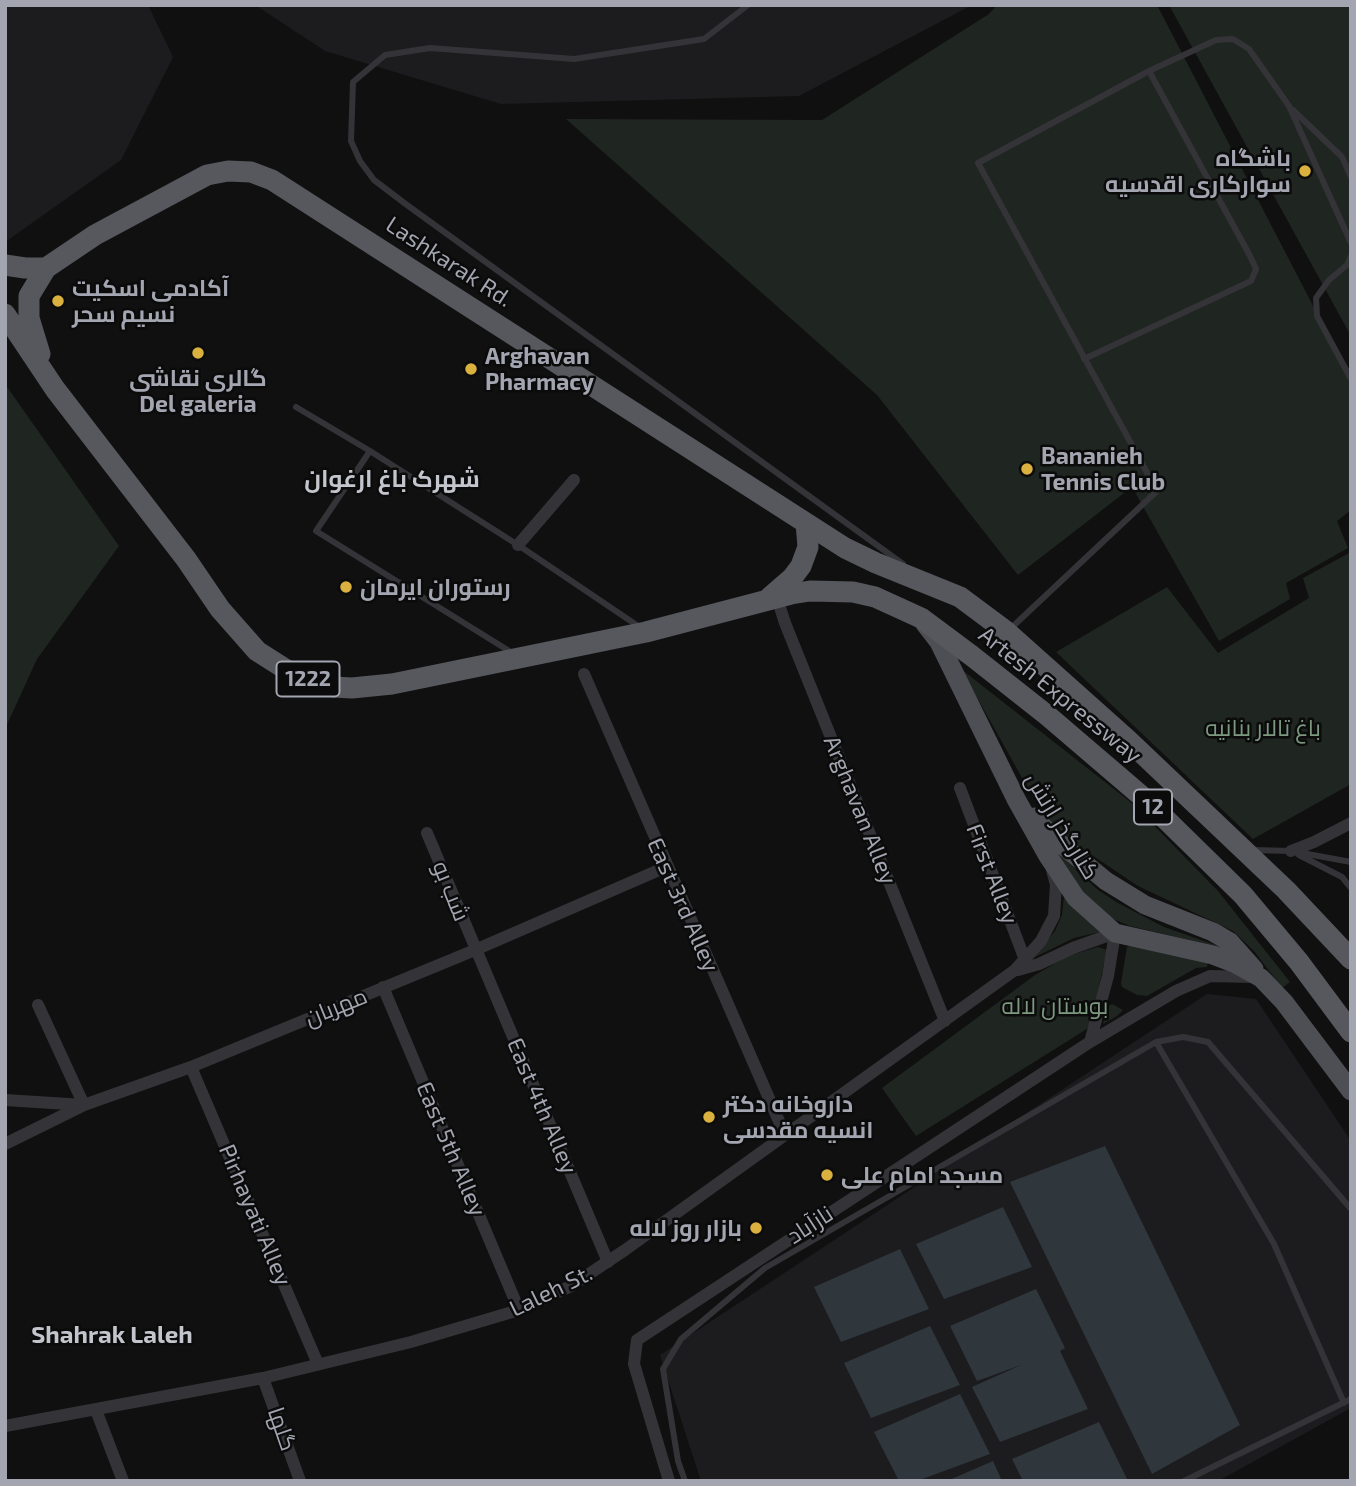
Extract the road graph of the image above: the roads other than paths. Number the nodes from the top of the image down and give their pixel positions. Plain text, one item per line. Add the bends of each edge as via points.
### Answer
1 (748, 5) edge
2 (1149, 71) junction
3 (1289, 106) junction
4 (1351, 177) edge
5 (1351, 243) edge
6 (1351, 256) edge
7 (5, 265) edge
8 (46, 268) junction
9 (5, 314) edge
10 (1084, 359) junction
11 (1351, 379) edge
12 (55, 388) junction
13 (296, 407) dead end
14 (370, 451) junction
15 (574, 480) dead end
16 (806, 523) junction
17 (518, 545) junction
18 (845, 548) joint
19 (931, 584) junction
20 (771, 600) junction
21 (921, 618) junction
22 (646, 632) junction
23 (1007, 632) junction
24 (521, 658) junction
25 (584, 674) dead end
26 (960, 788) dead end
27 (1016, 799) junction
28 (1351, 823) edge
29 (427, 833) dead end
30 (1244, 850) junction
31 (1291, 851) junction
32 (1048, 856) junction
33 (1351, 862) edge
34 (666, 867) junction
35 (1351, 888) edge
36 (1115, 933) junction
37 (475, 950) junction
38 (1351, 959) edge
39 (1025, 960) junction
40 (1015, 970) junction
41 (1261, 978) junction
42 (383, 988) junction
43 (38, 1005) dead end
44 (945, 1021) junction
45 (1351, 1032) edge
46 (1090, 1042) junction
47 (1156, 1042) junction
48 (191, 1067) junction
49 (1351, 1091) edge
50 (5, 1100) edge
51 (84, 1105) junction
52 (785, 1135) junction
53 (5, 1144) edge
54 (1351, 1209) edge
55 (608, 1262) junction
56 (519, 1310) junction
57 (318, 1364) junction
58 (264, 1378) junction
59 (1348, 1401) edge
60 (96, 1410) junction
61 (5, 1426) edge
62 (123, 1481) edge
63 (300, 1481) edge
64 (669, 1481) edge
65 (685, 1481) edge
66 (1184, 1481) edge

1 - 19 lane via 704,39 575,59 430,48 385,55 353,82 351,141 374,180
2 - 3 lane via 1216,40 1233,39 1250,49
2 - 10 lane via 978,163
2 - 10 lane via 1256,269 1251,281
3 - 4 lane via 1342,157
3 - 5 lane
6 - 11 lane via 1316,298 1317,316
7 - 8 highway
8 - 12 highway, 1222 via 29,296 29,318
8 - 16 highway, Lashkarak Rd. / 1222 via 95,235 207,176 251,172 272,180
9 - 12 highway, 1222
10 - 23 lane via 1157,491
12 - 24 highway, 1222 via 237,630 283,668 319,683 352,688
13 - 14 lane
14 - 17 lane
14 - 24 lane via 316,531
15 - 17 street
16 - 18 highway, Lashkarak Rd. / 1222
16 - 20 highway, 1222 via 808,547 801,566
17 - 22 lane
18 - 19 highway, Artesh Expressway / 1222
19 - 21 highway
19 - 23 highway, Artesh Expressway / 12 via 960,597
20 - 21 highway, 1222 via 810,591 852,592
20 - 22 highway, 1222
20 - 44 street, Arghavan Alley via 785,623
21 - 27 main road, کنارگذر ارتش via 939,642
21 - 45 highway, Artesh Expressway / 12 via 1048,716 1144,799 1243,895
22 - 24 highway, 1222
23 - 30 highway, Artesh Expressway / 12
25 - 34 street, East 3rd Alley
26 - 39 street, First Alley
27 - 32 main road, کنارگذر ارتش
27 - 41 main road via 1106,881 1145,905 1230,942
28 - 31 street
29 - 37 street, شب بو
30 - 31 lane
30 - 38 highway, Artesh Expressway / 12
31 - 33 lane
31 - 35 lane via 1342,877
32 - 36 main road, کنارگذر ارتش via 1076,898
32 - 39 street, Laleh St. via 1056,885 1054,916
34 - 37 street, مهربان
34 - 52 street, East 3rd Alley
36 - 40 street, Laleh St.
36 - 41 main road, کنارگذر ارتش via 1213,956
36 - 46 street
37 - 42 street, مهربان
37 - 55 street, East 4th Alley
39 - 40 street, Laleh St.
40 - 44 street, Laleh St.
41 - 46 street, نازآباد via 1224,975 1199,980
41 - 49 main road, کنارگذر ارتش
42 - 48 street, مهربان
42 - 56 street, East 5th Alley
43 - 51 street
44 - 52 street, Laleh St.
46 - 64 street, نازآباد via 637,1340 634,1364
47 - 54 lane via 1183,1037 1208,1042
47 - 59 lane via 1274,1244
47 - 65 lane via 765,1268 681,1339 663,1369
48 - 51 street, مهربان
48 - 57 street, Pirhayati Alley
50 - 51 street
51 - 53 street, مهربان
52 - 55 street, Laleh St.
55 - 56 street, Laleh St. via 571,1286
56 - 57 street, Laleh St.
57 - 58 street, Laleh St.
58 - 60 street, Laleh St.
58 - 63 street, گلها
59 - 66 lane
60 - 61 street, Laleh St.
60 - 62 street

